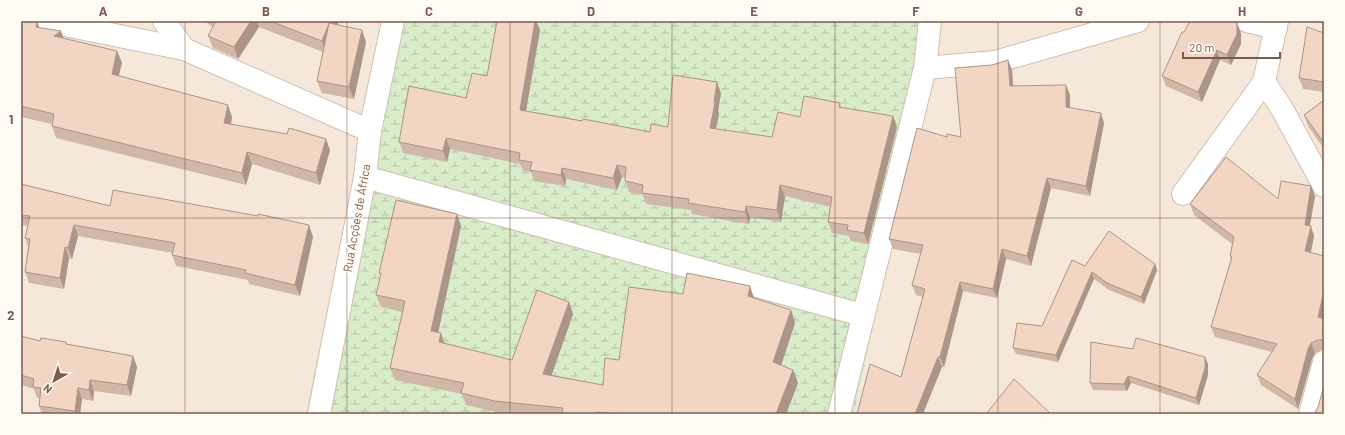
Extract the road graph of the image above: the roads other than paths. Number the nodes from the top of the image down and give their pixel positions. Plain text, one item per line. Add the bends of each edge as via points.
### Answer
1 (45, 21) edge
2 (164, 21) edge
3 (393, 21) edge
4 (930, 21) edge
5 (1138, 21) edge
6 (1248, 21) edge
7 (1277, 25) edge
8 (184, 49) junction
9 (925, 68) junction
10 (1264, 82) junction
11 (370, 131) junction
12 (365, 177) junction
13 (1324, 186) edge
14 (1183, 194) dead end
15 (862, 315) junction
16 (1324, 362) edge
17 (319, 414) edge
18 (839, 414) edge
19 (1310, 414) edge

1 - 8 street
2 - 8 street
3 - 11 street, Rua Acções de África
4 - 9 street
5 - 9 street via 995,62
6 - 7 street
7 - 10 street
8 - 11 street
9 - 15 street
10 - 13 street via 1281,107
10 - 14 street
11 - 12 street, Rua Acções de África
12 - 15 street
12 - 17 street, Rua Acções de África
15 - 18 street
16 - 19 street

